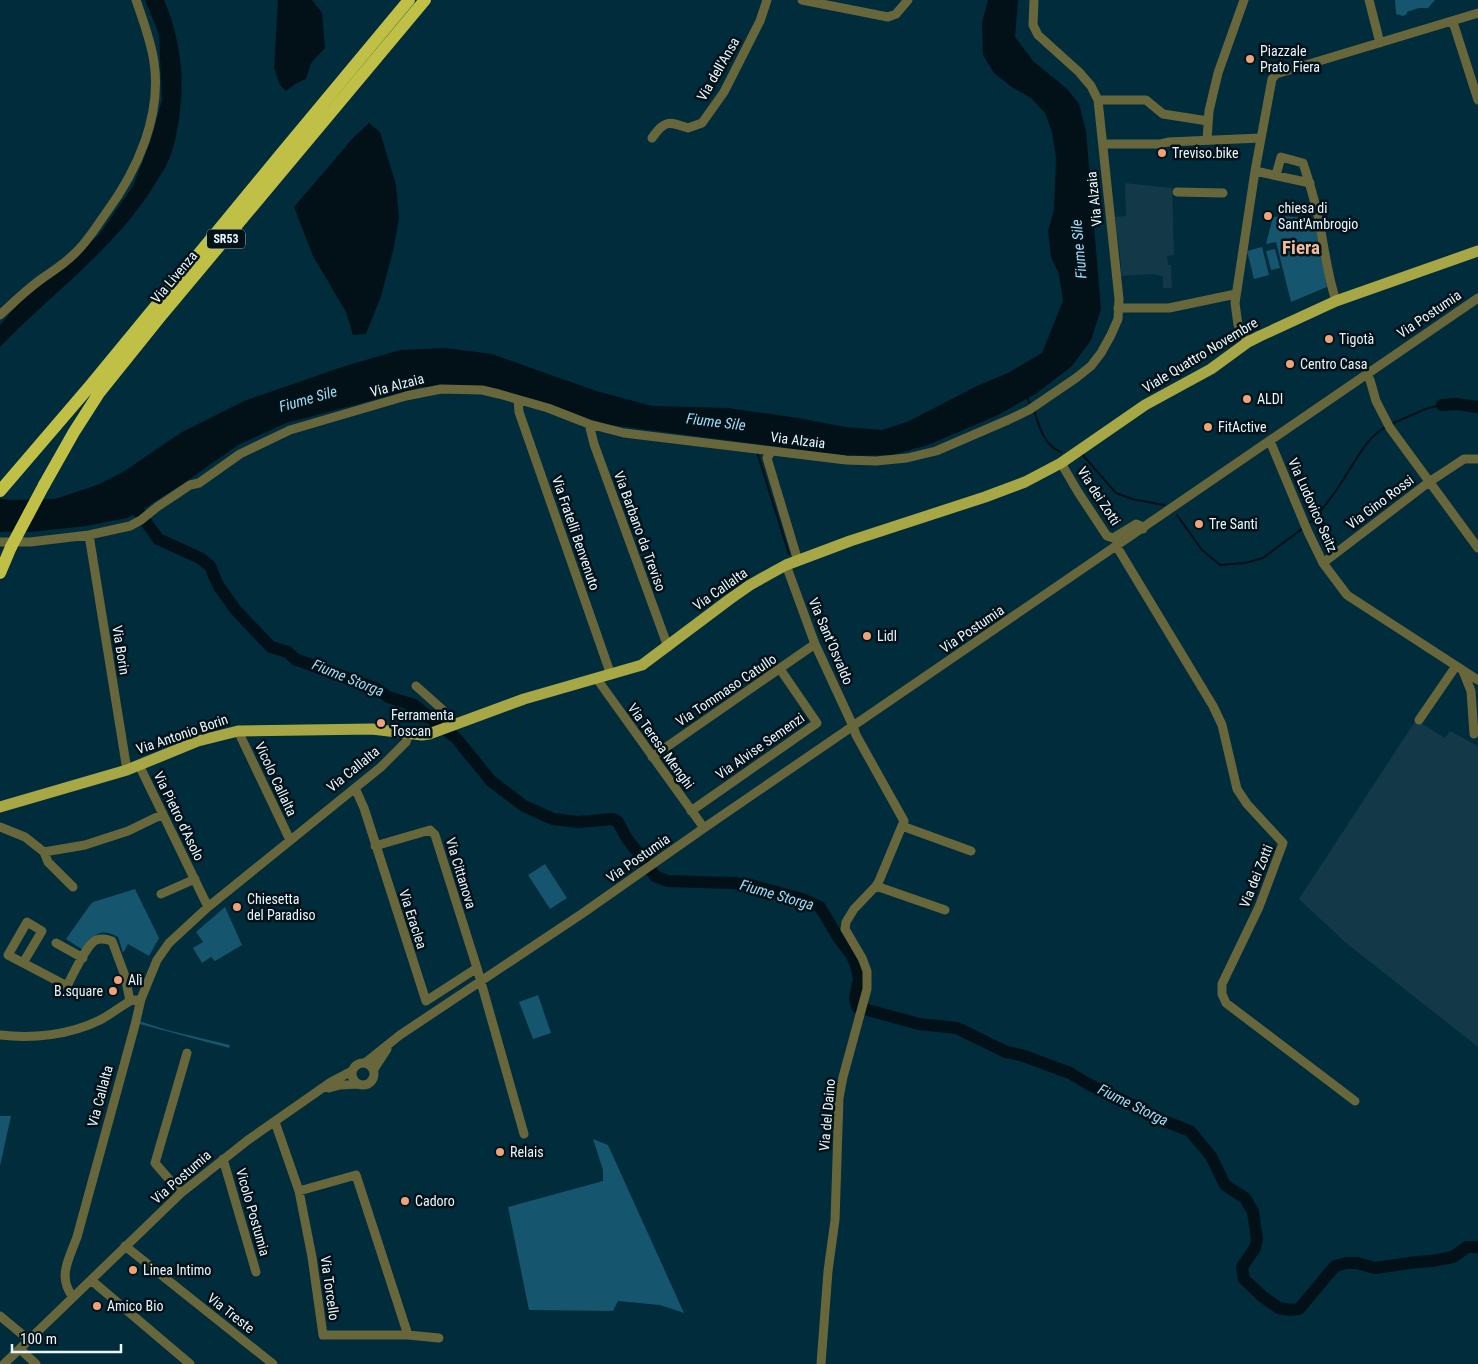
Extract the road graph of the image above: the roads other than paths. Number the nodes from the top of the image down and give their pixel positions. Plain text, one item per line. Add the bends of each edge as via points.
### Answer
1 (136, 0) edge
2 (409, 0) edge
3 (425, 0) edge
4 (767, 0) edge
5 (802, 0) edge
6 (908, 0) edge
7 (1034, 0) edge
8 (1244, 0) edge
9 (1369, 0) edge
10 (1478, 13) edge
11 (1453, 22) junction
12 (1380, 43) junction
13 (1478, 67) edge
14 (1468, 70) junction
15 (1098, 100) junction
16 (1478, 100) edge
17 (1208, 121) junction
18 (652, 138) dead end
19 (1261, 138) junction
20 (1207, 140) junction
21 (1103, 144) junction
22 (1255, 171) junction
23 (1276, 175) junction
24 (1310, 183) junction
25 (1177, 192) dead end
26 (1223, 193) dead end
27 (1478, 251) edge
28 (1236, 294) junction
29 (1478, 298) edge
30 (1336, 301) junction
31 (1118, 308) junction
32 (0, 315) edge
33 (1248, 342) junction
34 (1366, 374) junction
35 (518, 400) junction
36 (589, 424) junction
37 (1270, 442) junction
38 (771, 452) junction
39 (1478, 459) edge
40 (1061, 463) junction
41 (1429, 482) junction
42 (0, 491) edge
43 (1143, 529) junction
44 (89, 534) junction
45 (5, 544) edge
46 (1117, 547) junction
47 (1478, 548) edge
48 (798, 561) junction
49 (0, 562) edge
50 (1323, 563) junction
51 (786, 565) junction
52 (0, 573) edge
53 (815, 644) junction
54 (668, 647) junction
55 (1459, 668) junction
56 (780, 669) junction
57 (611, 675) junction
58 (597, 679) junction
59 (1478, 680) edge
60 (416, 686) dead end
61 (1419, 720) dead end
62 (451, 726) junction
63 (853, 726) junction
64 (1478, 728) edge
65 (238, 731) junction
66 (409, 733) junction
67 (652, 757) junction
68 (139, 765) junction
69 (127, 770) junction
70 (355, 788) junction
71 (0, 807) edge
72 (691, 811) junction
73 (163, 814) junction
74 (902, 819) junction
75 (0, 827) edge
76 (704, 828) junction
77 (290, 840) junction
78 (375, 846) junction
79 (971, 851) dead end
80 (44, 852) junction
81 (194, 879) junction
82 (876, 886) junction
83 (73, 887) dead end
84 (161, 894) dead end
85 (208, 906) junction
86 (945, 910) dead end
87 (56, 943) dead end
88 (83, 958) junction
89 (23, 963) dead end
90 (477, 968) junction
91 (480, 981) junction
92 (141, 999) junction
93 (130, 1001) junction
94 (0, 1035) edge
95 (391, 1042) junction
96 (187, 1053) dead end
97 (365, 1063) junction
98 (374, 1069) junction
99 (352, 1071) junction
100 (358, 1084) junction
101 (319, 1091) junction
102 (1355, 1101) dead end
103 (275, 1122) junction
104 (524, 1134) dead end
105 (223, 1159) junction
106 (299, 1191) junction
107 (181, 1193) junction
108 (125, 1246) junction
109 (256, 1272) dead end
110 (91, 1280) junction
111 (73, 1297) junction
112 (0, 1316) edge
113 (408, 1335) junction
114 (439, 1338) dead end
115 (29, 1340) junction
116 (20, 1349) junction
117 (4, 1364) edge
118 (36, 1364) edge
119 (190, 1364) edge
120 (273, 1364) edge
121 (821, 1364) edge

1 - 32 street via 154,61 155,78 148,132 131,175 75,254 18,297
2 - 42 highway, Via Livenza / SR53
3 - 45 highway, Via Livenza / SR53, bridge via 98,393
4 - 18 street, Via dell'Ansa via 728,84 702,123 688,128 667,123 661,125
5 - 6 street via 888,17 896,14
7 - 15 street, Via Alzaia via 1033,25 1038,35 1079,72
8 - 17 street via 1218,73
9 - 12 street
10 - 11 street
11 - 12 street
11 - 14 street
12 - 19 street via 1276,74 1272,79
13 - 14 street
14 - 16 street
15 - 17 street via 1146,100 1163,114
15 - 21 street, Via Alzaia
17 - 20 street
19 - 20 street
19 - 22 street
20 - 21 street
21 - 31 street, Via Alzaia
22 - 23 street
22 - 28 street
23 - 24 street
23 - 24 street via 1281,157 1303,163
24 - 30 street
25 - 26 street
27 - 30 main road, Viale Quattro Novembre
28 - 31 street via 1169,308
28 - 33 street via 1238,325
29 - 34 street, Via Postumia
30 - 33 main road, Viale Quattro Novembre
31 - 38 street, Via Alzaia via 1112,335 1091,366 1033,407 936,451 876,461
33 - 40 main road, Viale Quattro Novembre via 1211,369 1145,405
34 - 37 street, Via Postumia
34 - 41 street via 1388,424
35 - 36 street, Via Alzaia
35 - 44 street, Via Alzaia via 482,390 441,389 306,424 240,454 130,526
35 - 57 street, Via Fratelli Benvenuto
36 - 38 street, Via Alzaia via 624,434
36 - 54 street, Via Barbano da Treviso
37 - 43 street, Via Postumia
37 - 50 street, Via Ludovico Seitz
38 - 48 street via 766,458
39 - 41 street, Via Gino Rossi via 1464,459
40 - 43 street, Via dei Zotti via 1107,536 1113,538 1136,524
40 - 48 main road, Via Callalta via 1025,482
41 - 47 street
41 - 50 street, Via Gino Rossi
43 - 46 street, Via Postumia
44 - 45 street, Via Alzaia
44 - 69 street, Via Borin
45 - 49 highway
45 - 52 highway, Via Livenza / SR53
46 - 63 street, Via Postumia
46 - 102 street, Via dei Zotti via 1213,706 1222,725 1237,789 1283,843 1259,906 1222,984 1222,994 1226,1003
48 - 51 main road, Via Callalta
50 - 55 street, Via Ludovico Seitz via 1347,595
51 - 53 street, Via Sant'Osvaldo
51 - 54 main road, Via Callalta via 743,590
53 - 56 street, Via Tommaso Catullo
53 - 63 street, Via Sant'Osvaldo
54 - 57 main road, Via Callalta via 642,665
55 - 59 street, Via Ludovico Seitz
55 - 61 street
55 - 64 street via 1471,691 1474,734
56 - 67 street, Via Tommaso Catullo
56 - 72 street, Via Alvise Semenzi via 817,723
57 - 58 main road, Via Callalta
58 - 62 main road, Via Callalta via 524,699
58 - 67 street, Via Teresa Menghi
60 - 62 street via 443,710
62 - 66 main road, Via Callalta via 434,733
63 - 74 street
63 - 76 street, Via Postumia
65 - 66 main road, Via Antonio Borin via 372,729
65 - 68 main road, Via Antonio Borin via 198,741
65 - 77 street, Vicolo Callalta
66 - 70 street, Via Callalta via 402,748
67 - 72 street, Via Teresa Menghi
68 - 69 main road, Via Antonio Borin
68 - 73 street, Via Pietro d'Asolo
69 - 71 main road, Via Antonio Borin
70 - 77 street, Via Callalta
70 - 78 street, Via Eraclea
72 - 76 street, Via Teresa Menghi
73 - 80 street via 128,831 84,845
73 - 81 street, Via Pietro d'Asolo
74 - 79 street
74 - 82 street, Via del Daino
75 - 80 street via 25,837
76 - 91 street, Via Postumia
77 - 85 street, Via Callalta
78 - 90 street, Via Cittanova via 430,830 433,832
78 - 90 street, Via Eraclea via 426,1001
80 - 83 street via 48,862
81 - 84 street, Via Pietro d'Asolo
81 - 85 street, Via Pietro d'Asolo
82 - 86 street
82 - 121 street, Via del Daino via 854,909 845,929 867,971 867,989 839,1098 835,1220
85 - 92 street, Via Callalta via 169,943 157,960
87 - 88 street
88 - 89 street via 67,986
88 - 93 street via 94,941 103,938 112,941
90 - 91 street, Via Cittanova
91 - 95 street, Via Postumia
91 - 104 street
92 - 93 street
92 - 111 street, Via Callalta via 65,1272 64,1282
93 - 94 street via 101,1020 78,1028 37,1037
95 - 97 street, Via Postumia
95 - 98 street, Via Postumia
96 - 107 street via 155,1163
97 - 98 street
97 - 99 street, Via Postumia via 356,1065
98 - 100 street, Via Postumia via 372,1082
99 - 100 street
99 - 101 street, Via Postumia
100 - 101 street, Via Postumia
101 - 103 street, Via Postumia
103 - 105 street, Via Postumia
103 - 106 street, Via Torcello
105 - 107 street, Via Postumia
105 - 109 street, Vicolo Postumia
106 - 113 street via 356,1175
106 - 113 street, Via Torcello via 323,1335
107 - 108 street, Via Postumia
108 - 110 street, Via Postumia
108 - 120 street, Via Treste
110 - 111 street, Via Postumia
110 - 119 street
111 - 115 street
112 - 115 street
113 - 114 street, Via Torcello
115 - 116 street
116 - 117 street
116 - 118 street

